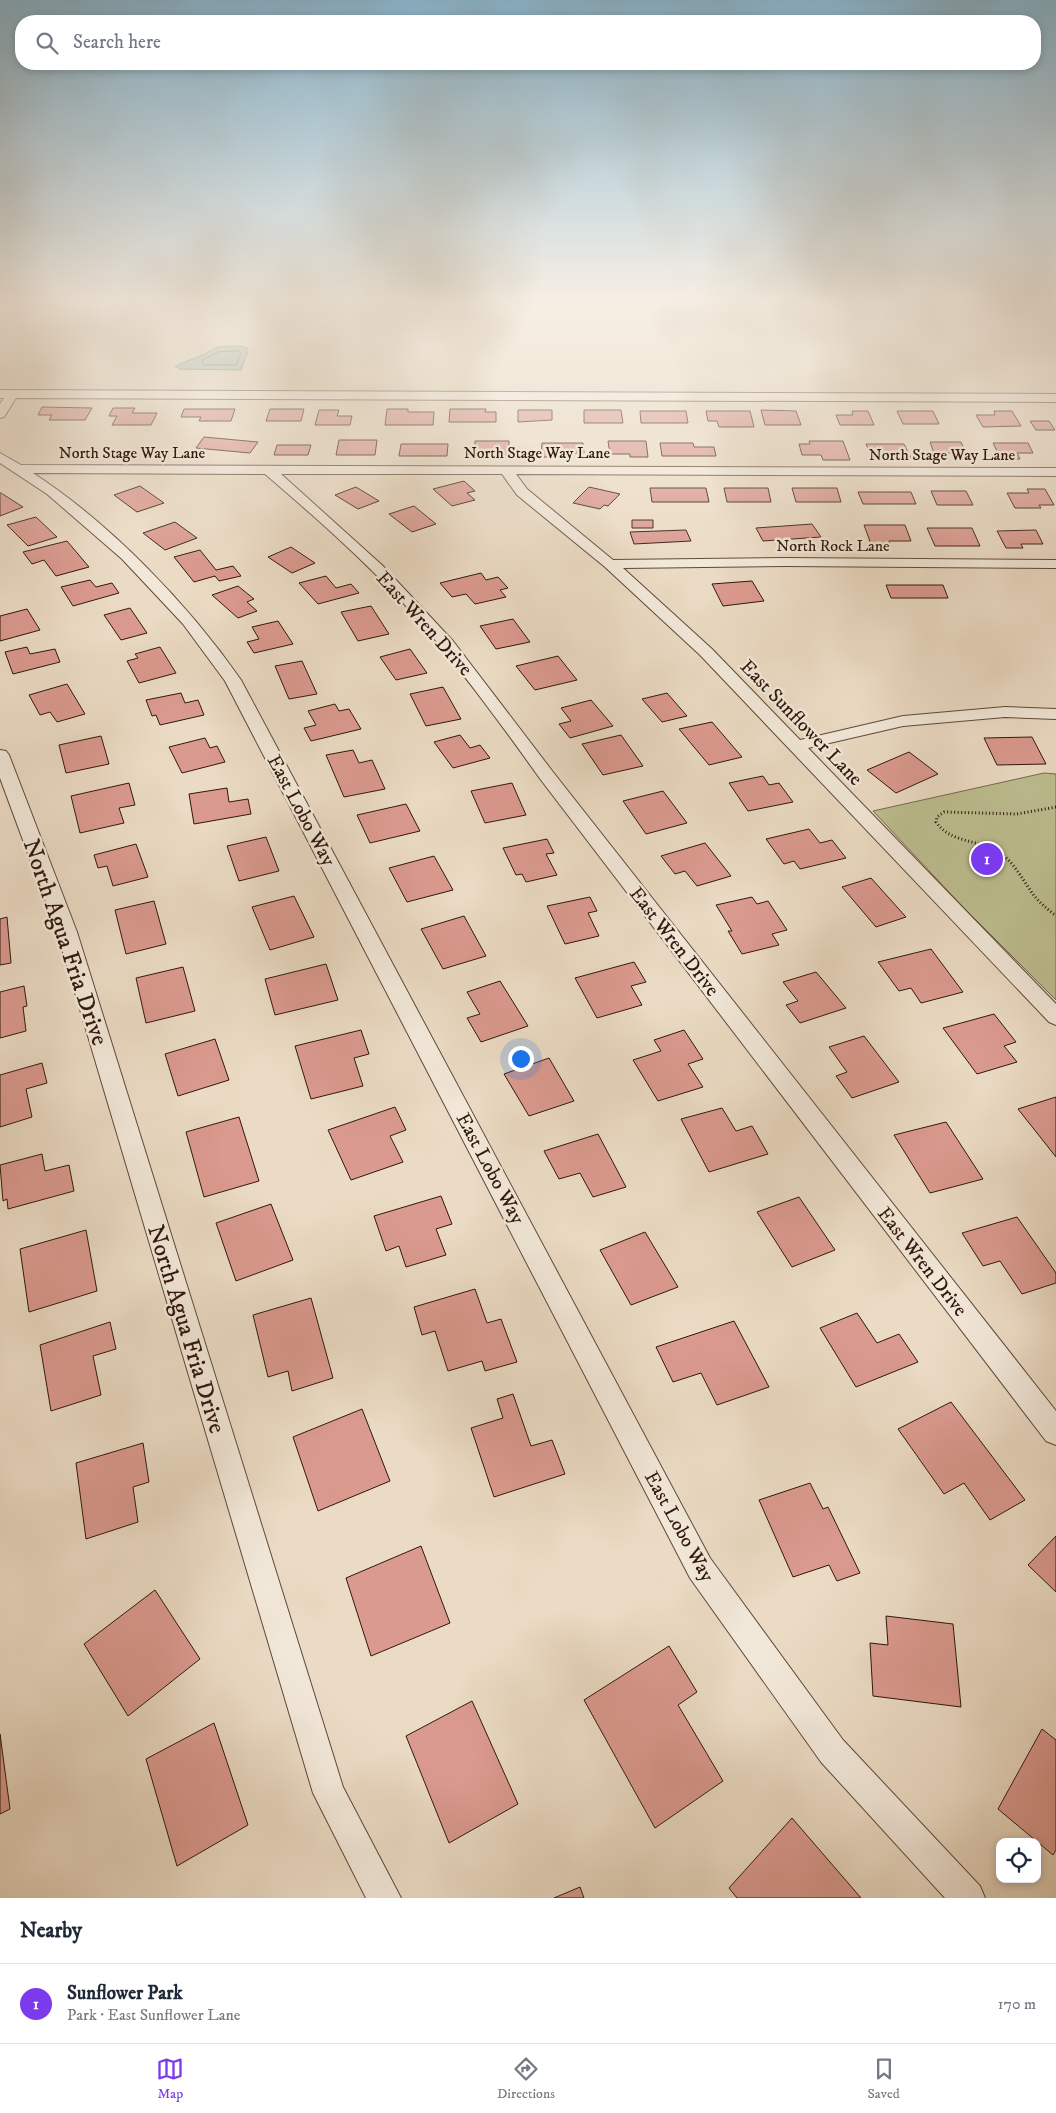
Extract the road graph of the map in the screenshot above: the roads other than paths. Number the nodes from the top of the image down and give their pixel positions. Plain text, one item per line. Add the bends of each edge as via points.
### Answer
1 (6, 394) edge
2 (1056, 398) edge
3 (0, 414) edge
4 (9, 463) edge
5 (505, 469) junction
6 (270, 471) junction
7 (1056, 472) edge
8 (610, 564) junction
9 (1056, 564) edge
10 (1056, 714) edge
11 (795, 746) junction
12 (0, 755) edge
13 (1056, 1017) edge
14 (1056, 1432) edge
15 (384, 1898) edge
16 (968, 1898) edge

1 - 2 street
1 - 3 street
4 - 6 street, North Stage Way Lane
4 - 16 street, East Lobo Way via 52,491 127,556 188,620 233,680 700,1568 832,1751
5 - 6 street, North Stage Way Lane
5 - 7 street, North Stage Way Lane
5 - 8 street, East Sunflower Lane via 522,492
6 - 14 street, East Wren Drive via 411,602 471,674
8 - 9 street, North Rock Lane
8 - 11 street, East Sunflower Lane via 706,652
10 - 11 street via 1005,712 903,721
11 - 13 street, East Sunflower Lane
12 - 15 street, North Agua Fria Drive via 67,932 329,1793

